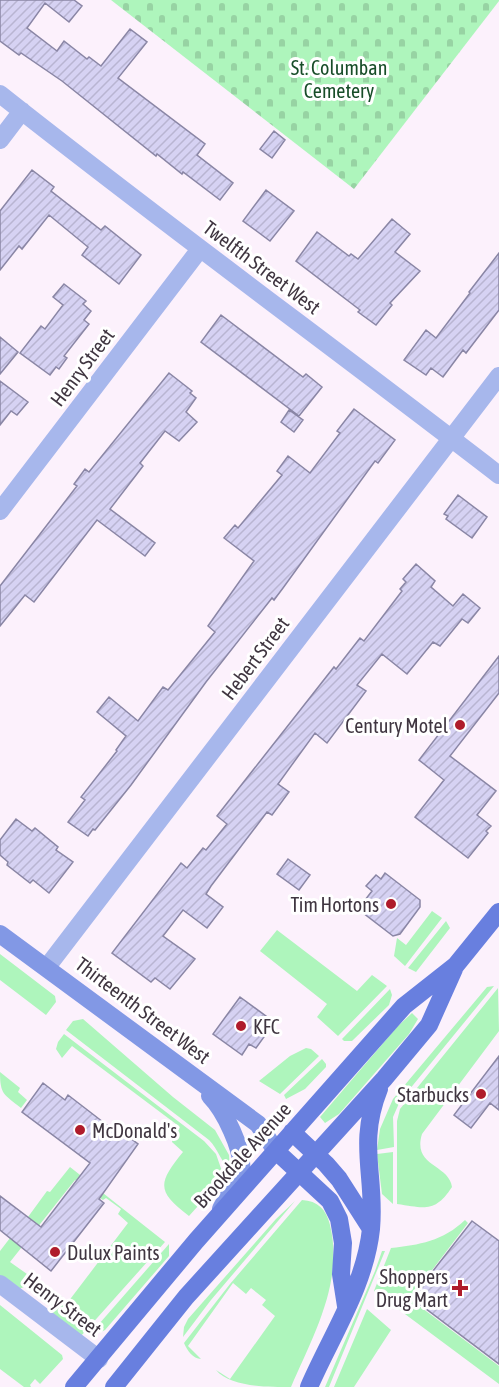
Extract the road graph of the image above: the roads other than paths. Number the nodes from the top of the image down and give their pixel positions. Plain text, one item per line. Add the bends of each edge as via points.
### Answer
1 (0, 94) edge
2 (22, 111) junction
3 (0, 140) edge
4 (200, 249) junction
5 (499, 376) edge
6 (451, 438) junction
7 (499, 475) edge
8 (0, 511) edge
9 (499, 912) edge
10 (0, 934) edge
11 (456, 965) junction
12 (47, 968) junction
13 (184, 1069) junction
14 (384, 1078) junction
15 (258, 1124) junction
16 (292, 1132) junction
17 (276, 1151) junction
18 (316, 1154) junction
19 (300, 1171) junction
20 (216, 1218) junction
21 (371, 1229) junction
22 (0, 1284) edge
23 (346, 1306) junction
24 (99, 1359) junction
25 (74, 1387) edge
26 (114, 1387) edge
27 (309, 1387) edge

1 - 2 street, Twelfth Street West
2 - 3 street
2 - 4 street, Twelfth Street West
4 - 6 street, Twelfth Street West
4 - 8 street, Henry Street
5 - 6 street, Hebert Street
6 - 7 street, Twelfth Street West
6 - 12 street, Hebert Street
9 - 11 main road, Brookdale Avenue
10 - 12 street, Thirteenth Street West
11 - 14 main road, Brookdale Avenue via 429,1025
11 - 16 main road, Brookdale Avenue via 404,1006
12 - 13 street, Thirteenth Street West
13 - 15 street, Thirteenth Street West
13 - 20 street via 219,1105 239,1151 241,1170
14 - 18 main road, Brookdale Avenue
14 - 21 main road via 371,1108 368,1129
15 - 16 street, Thirteenth Street West
15 - 17 street, Thirteenth Street West
16 - 17 main road, Brookdale Avenue
16 - 18 main road
17 - 19 main road
17 - 20 main road, Brookdale Avenue
18 - 19 main road, Brookdale Avenue
18 - 21 main road via 349,1191
19 - 23 main road via 330,1201 339,1218
19 - 26 main road, Brookdale Avenue via 186,1298
20 - 24 main road, Brookdale Avenue
21 - 23 main road via 359,1278
22 - 24 street, Henry Street
23 - 27 main road
24 - 25 main road, Brookdale Avenue

